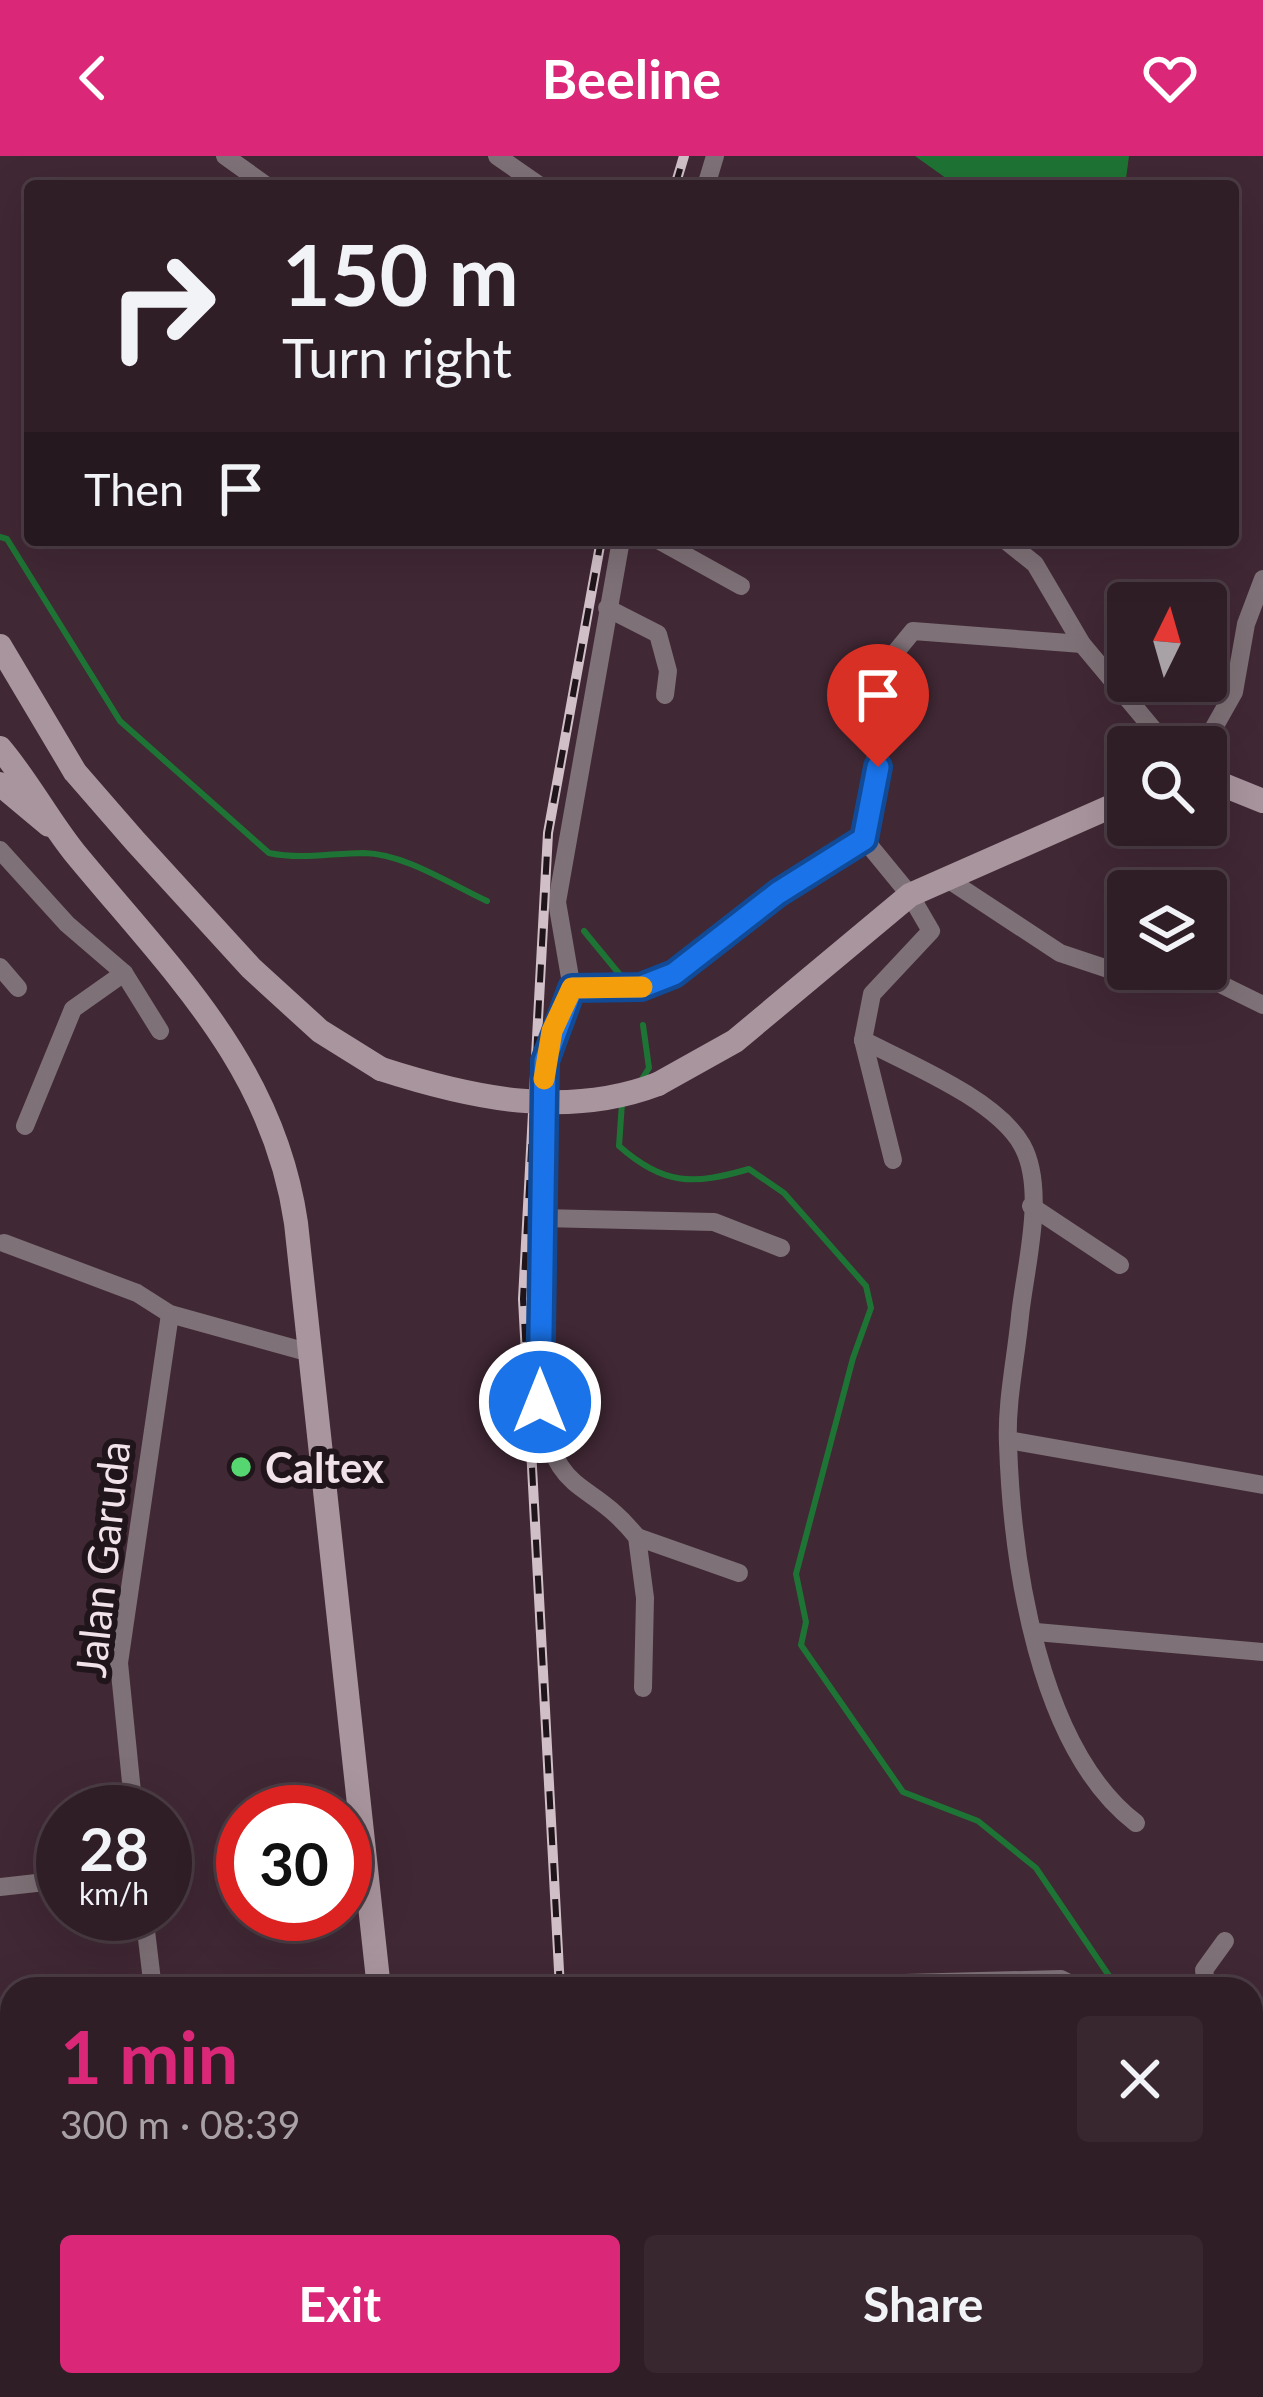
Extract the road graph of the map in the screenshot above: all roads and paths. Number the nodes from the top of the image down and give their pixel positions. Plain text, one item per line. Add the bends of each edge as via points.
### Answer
1 (225, 156) edge
2 (497, 156) edge
3 (259, 180) edge
4 (531, 180) edge
5 (620, 546) edge
6 (669, 546) edge
7 (1012, 546) edge
8 (1263, 579) edge
9 (741, 586) dead end
10 (607, 608) junction
11 (1082, 644) junction
12 (0, 646) edge
13 (664, 695) dead end
14 (1150, 726) edge
15 (1215, 726) edge
16 (0, 748) edge
17 (0, 784) edge
18 (1227, 786) edge
19 (1263, 801) edge
20 (1107, 808) edge
21 (60, 834) junction
22 (864, 839) junction
23 (0, 850) edge
24 (946, 878) junction
25 (910, 895) junction
26 (0, 967) edge
27 (124, 973) junction
28 (18, 988) dead end
29 (572, 988) junction
30 (1263, 1005) edge
31 (160, 1031) dead end
32 (863, 1040) junction
33 (25, 1126) dead end
34 (893, 1160) dead end
35 (1031, 1206) junction
36 (541, 1218) junction
37 (4, 1243) dead end
38 (781, 1248) dead end
39 (1120, 1265) dead end
40 (170, 1314) junction
41 (308, 1352) junction
42 (1008, 1440) junction
43 (1261, 1480) edge
44 (637, 1538) junction
45 (739, 1573) dead end
46 (1036, 1632) junction
47 (1263, 1652) edge
48 (644, 1688) dead end
49 (131, 1785) edge
50 (1136, 1823) dead end
51 (36, 1883) edge
52 (0, 1887) edge
53 (147, 1941) edge
54 (1225, 1941) dead end
55 (152, 1977) edge
56 (378, 1977) edge
57 (1205, 1977) edge

1 - 3 street
2 - 4 street
5 - 10 street
6 - 9 street
7 - 11 street via 1035,564
8 - 15 street via 1234,692
10 - 13 street via 658,634 668,671
10 - 29 street via 557,902
11 - 14 street
11 - 22 street via 914,631 890,659
12 - 25 street, bridge via 75,772 251,968 320,1031 381,1069 458,1094 586,1101 658,1084 736,1041
16 - 21 street
17 - 21 street
18 - 19 street
20 - 24 street
21 - 41 street via 230,1041 276,1132 296,1223
22 - 25 street
22 - 29 street via 674,974 641,987
23 - 27 street
24 - 25 street
24 - 30 street via 1060,953 1111,970 1208,978
25 - 32 street via 932,931 872,994
26 - 28 street
27 - 31 street
27 - 33 street via 74,1009
29 - 36 street via 545,1061
32 - 34 street
32 - 35 street via 1010,1126 1030,1167
35 - 39 street
35 - 42 street
36 - 38 street via 714,1222
36 - 44 street via 547,1444 561,1474
37 - 40 street
40 - 41 street
40 - 49 street, Jalan Garuda via 119,1663
41 - 56 street
42 - 43 street
42 - 46 street via 1019,1573
44 - 45 street
44 - 48 street
46 - 47 street
46 - 50 street via 1087,1775
51 - 52 street
53 - 55 street
54 - 57 street

